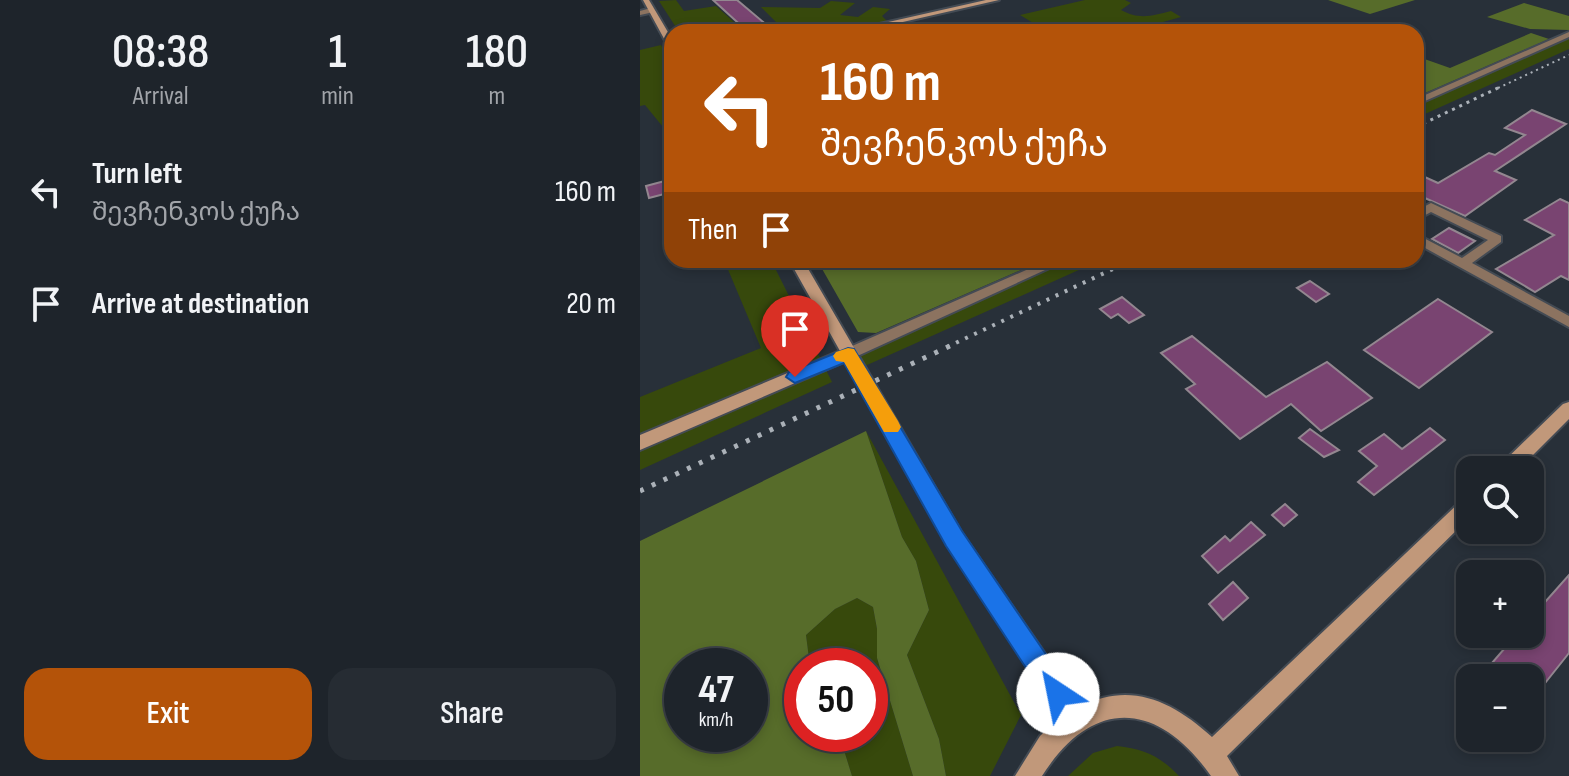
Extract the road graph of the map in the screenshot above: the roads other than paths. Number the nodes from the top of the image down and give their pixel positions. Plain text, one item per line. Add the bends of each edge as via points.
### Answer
1 (646, 0) edge
2 (996, 0) edge
3 (651, 10) junction
4 (640, 13) edge
5 (885, 24) edge
6 (664, 32) edge
7 (1569, 34) edge
8 (1424, 98) edge
9 (1424, 211) edge
10 (1424, 242) edge
11 (1464, 263) junction
12 (800, 268) edge
13 (1042, 268) edge
14 (1569, 322) edge
15 (848, 354) junction
16 (1569, 409) edge
17 (640, 443) edge
18 (1520, 456) edge
19 (1456, 519) edge
20 (1076, 720) junction
21 (1213, 753) junction
22 (1028, 776) edge
23 (1226, 776) edge

1 - 3 main road
2 - 5 main road
3 - 4 street
3 - 6 main road
7 - 8 street
9 - 11 street via 1431,207 1497,239
10 - 11 street
11 - 14 street
12 - 15 main road
13 - 15 street
15 - 17 main road
15 - 20 main road via 954,538
16 - 18 main road
19 - 21 main road
20 - 21 main road via 1103,708 1132,705 1187,727
20 - 22 main road via 1050,742
21 - 23 main road

